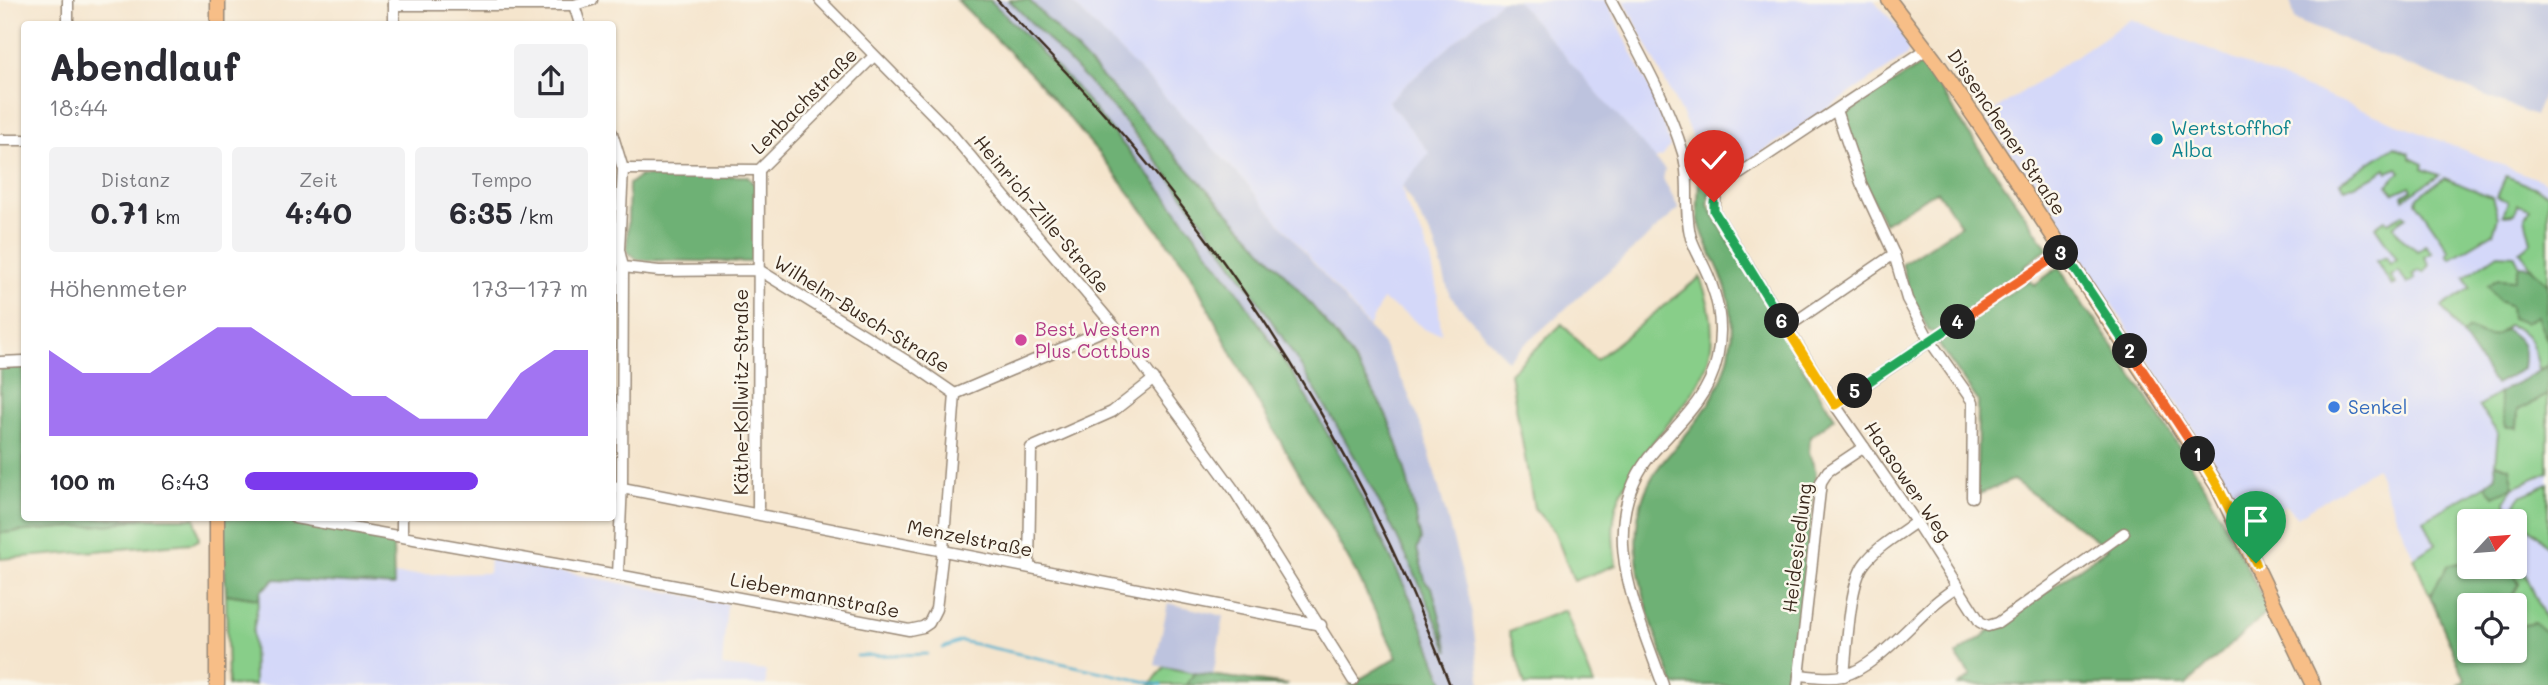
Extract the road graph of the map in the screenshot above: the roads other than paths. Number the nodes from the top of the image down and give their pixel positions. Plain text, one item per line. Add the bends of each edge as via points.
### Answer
1 (68, 0) edge
2 (218, 0) edge
3 (592, 0) edge
4 (820, 0) edge
5 (1611, 0) edge
6 (1889, 0) edge
7 (394, 2) edge
8 (574, 5) junction
9 (68, 21) edge
10 (218, 21) edge
11 (394, 21) edge
12 (579, 21) edge
13 (1927, 49) junction
14 (874, 56) junction
15 (1836, 110) junction
16 (0, 140) edge
17 (21, 140) edge
18 (616, 146) edge
19 (623, 169) junction
20 (759, 170) junction
21 (617, 192) edge
22 (616, 250) edge
23 (2063, 251) junction
24 (1894, 254) junction
25 (623, 267) junction
26 (759, 270) junction
27 (1114, 326) junction
28 (1786, 328) junction
29 (1930, 341) junction
30 (21, 361) edge
31 (0, 362) edge
32 (1154, 379) junction
33 (955, 394) junction
34 (1835, 405) junction
35 (1864, 447) junction
36 (617, 487) edge
37 (1972, 497) dead end
38 (758, 514) junction
39 (217, 521) edge
40 (313, 521) edge
41 (402, 521) edge
42 (1916, 522) junction
43 (2124, 533) dead end
44 (402, 536) junction
45 (943, 550) junction
46 (1028, 567) junction
47 (618, 575) junction
48 (1957, 587) junction
49 (1321, 625) junction
50 (1844, 676) junction
51 (1353, 680) dead end
52 (1798, 680) edge
53 (217, 685) edge
54 (1663, 685) edge
55 (2313, 685) edge

1 - 9 street
2 - 10 main road
3 - 8 street
4 - 14 street, Heinrich-Zille-Straße
5 - 54 street via 1684,156 1687,219 1719,311 1716,361 1708,384 1636,476 1625,509 1621,539 1624,570
6 - 13 main road, Dissenchener Straße
7 - 8 street
7 - 11 street
8 - 12 street
13 - 15 street
13 - 23 main road, Dissenchener Straße
14 - 20 street, Lenbachstraße
14 - 27 street, Heinrich-Zille-Straße via 949,131
15 - 24 street via 1861,183
15 - 28 street, Haasower Weg via 1716,191 1714,211
16 - 17 street
18 - 19 street
19 - 20 street, Lenbachstraße
19 - 21 street
20 - 26 street, Lenbachstraße
21 - 22 street
22 - 25 street
23 - 29 street
23 - 55 main road, Dissenchener Straße via 2210,474
24 - 28 street
24 - 29 street via 1908,299
25 - 26 street, Wilhelm-Busch-Straße
25 - 36 street
26 - 33 street, Wilhelm-Busch-Straße
26 - 38 street, Käthe-Kollwitz-Straße
27 - 32 street, Heinrich-Zille-Straße
27 - 33 street
28 - 34 street, Haasower Weg
29 - 34 street
29 - 37 street via 1973,402
30 - 31 street
32 - 46 street via 1112,412 1031,449
32 - 49 street, Heinrich-Zille-Straße via 1234,490
33 - 45 street, Liebermannstraße
34 - 35 street, Haasower Weg
35 - 42 street, Haasower Weg
35 - 52 street, Heidesiedlung via 1828,471 1821,482
36 - 38 street, Menzelstraße
36 - 47 street
38 - 45 street, Menzelstraße
39 - 53 main road
40 - 44 street, Liebermannstraße
41 - 44 street
42 - 48 street, Haasower Weg
42 - 50 street via 1878,548 1862,566 1854,592
43 - 48 street, Haasower Weg via 1993,625 1980,622
44 - 47 street, Liebermannstraße
45 - 46 street, Menzelstraße
45 - 47 street, Liebermannstraße via 933,617 923,628 909,630
46 - 49 street, Menzelstraße
48 - 50 street via 1890,647
49 - 51 street, Heinrich-Zille-Straße
50 - 52 street, Heidesiedlung

